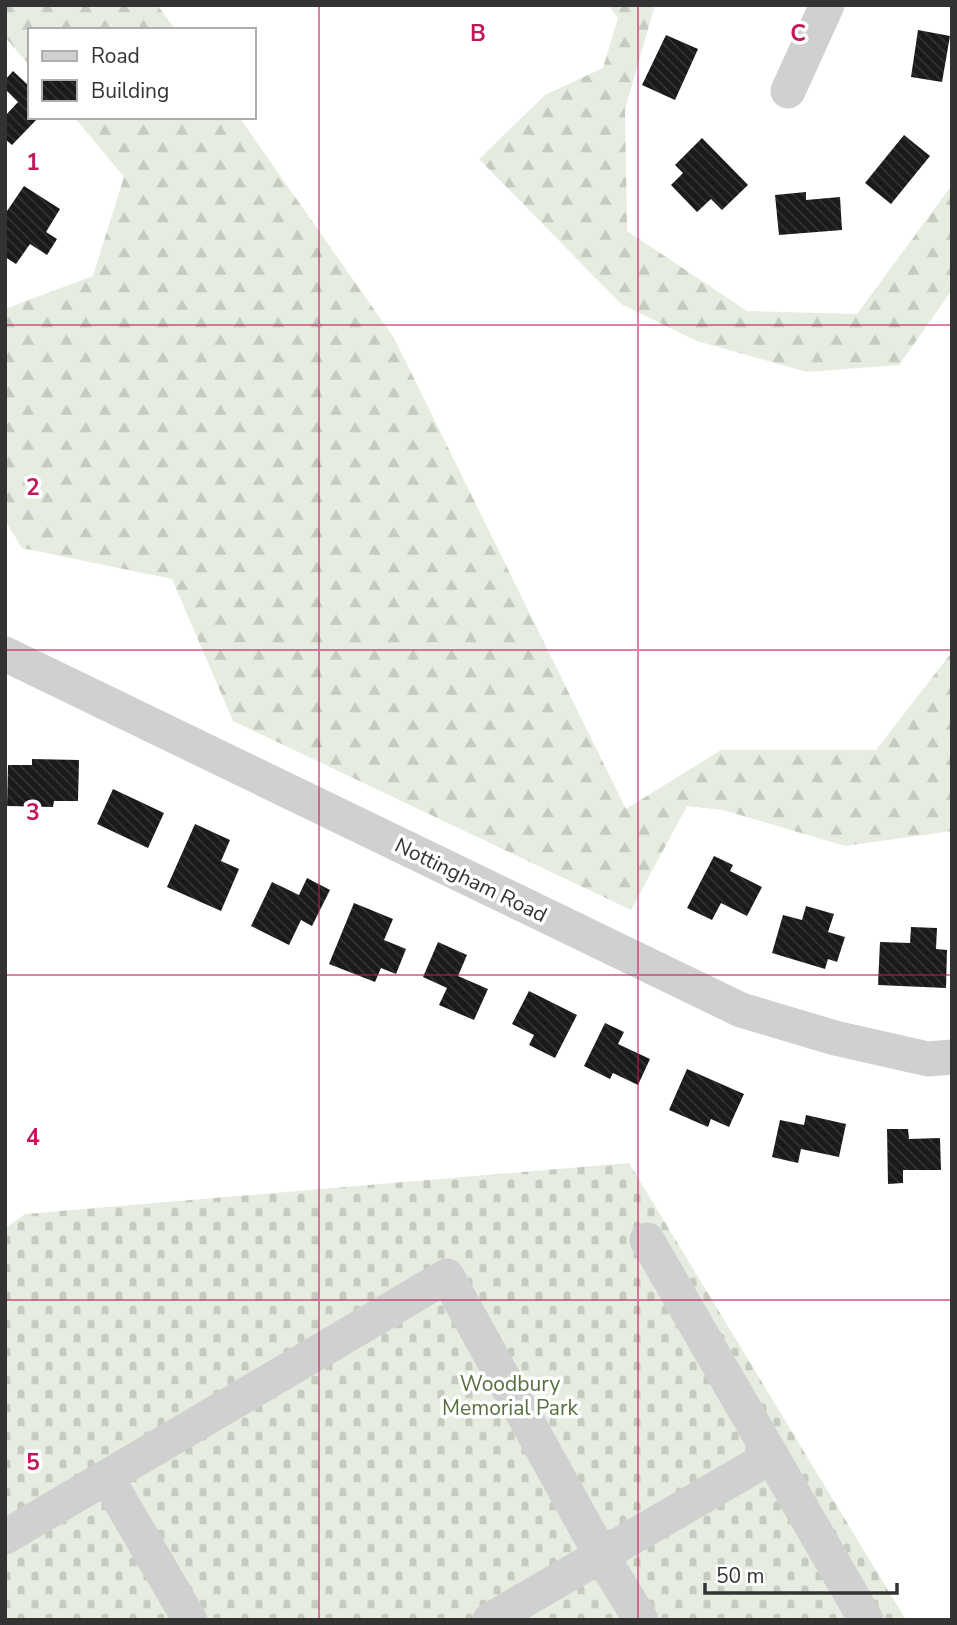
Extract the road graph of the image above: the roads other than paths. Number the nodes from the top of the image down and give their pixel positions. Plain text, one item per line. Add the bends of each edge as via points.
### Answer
1 (827, 5) edge
2 (788, 91) dead end
3 (5, 654) edge
4 (952, 1057) edge
5 (647, 1240) dead end
6 (772, 1456) junction
7 (107, 1478) junction
8 (5, 1537) edge
9 (601, 1555) junction
10 (190, 1620) edge
11 (490, 1620) edge
12 (641, 1620) edge
13 (866, 1620) edge

1 - 2 street
3 - 4 street, Nottingham Road via 741,1010 874,1047 928,1059
5 - 6 street
6 - 9 street
6 - 13 street
7 - 8 street
7 - 9 street via 447,1276
7 - 10 street
9 - 11 street
9 - 12 street

